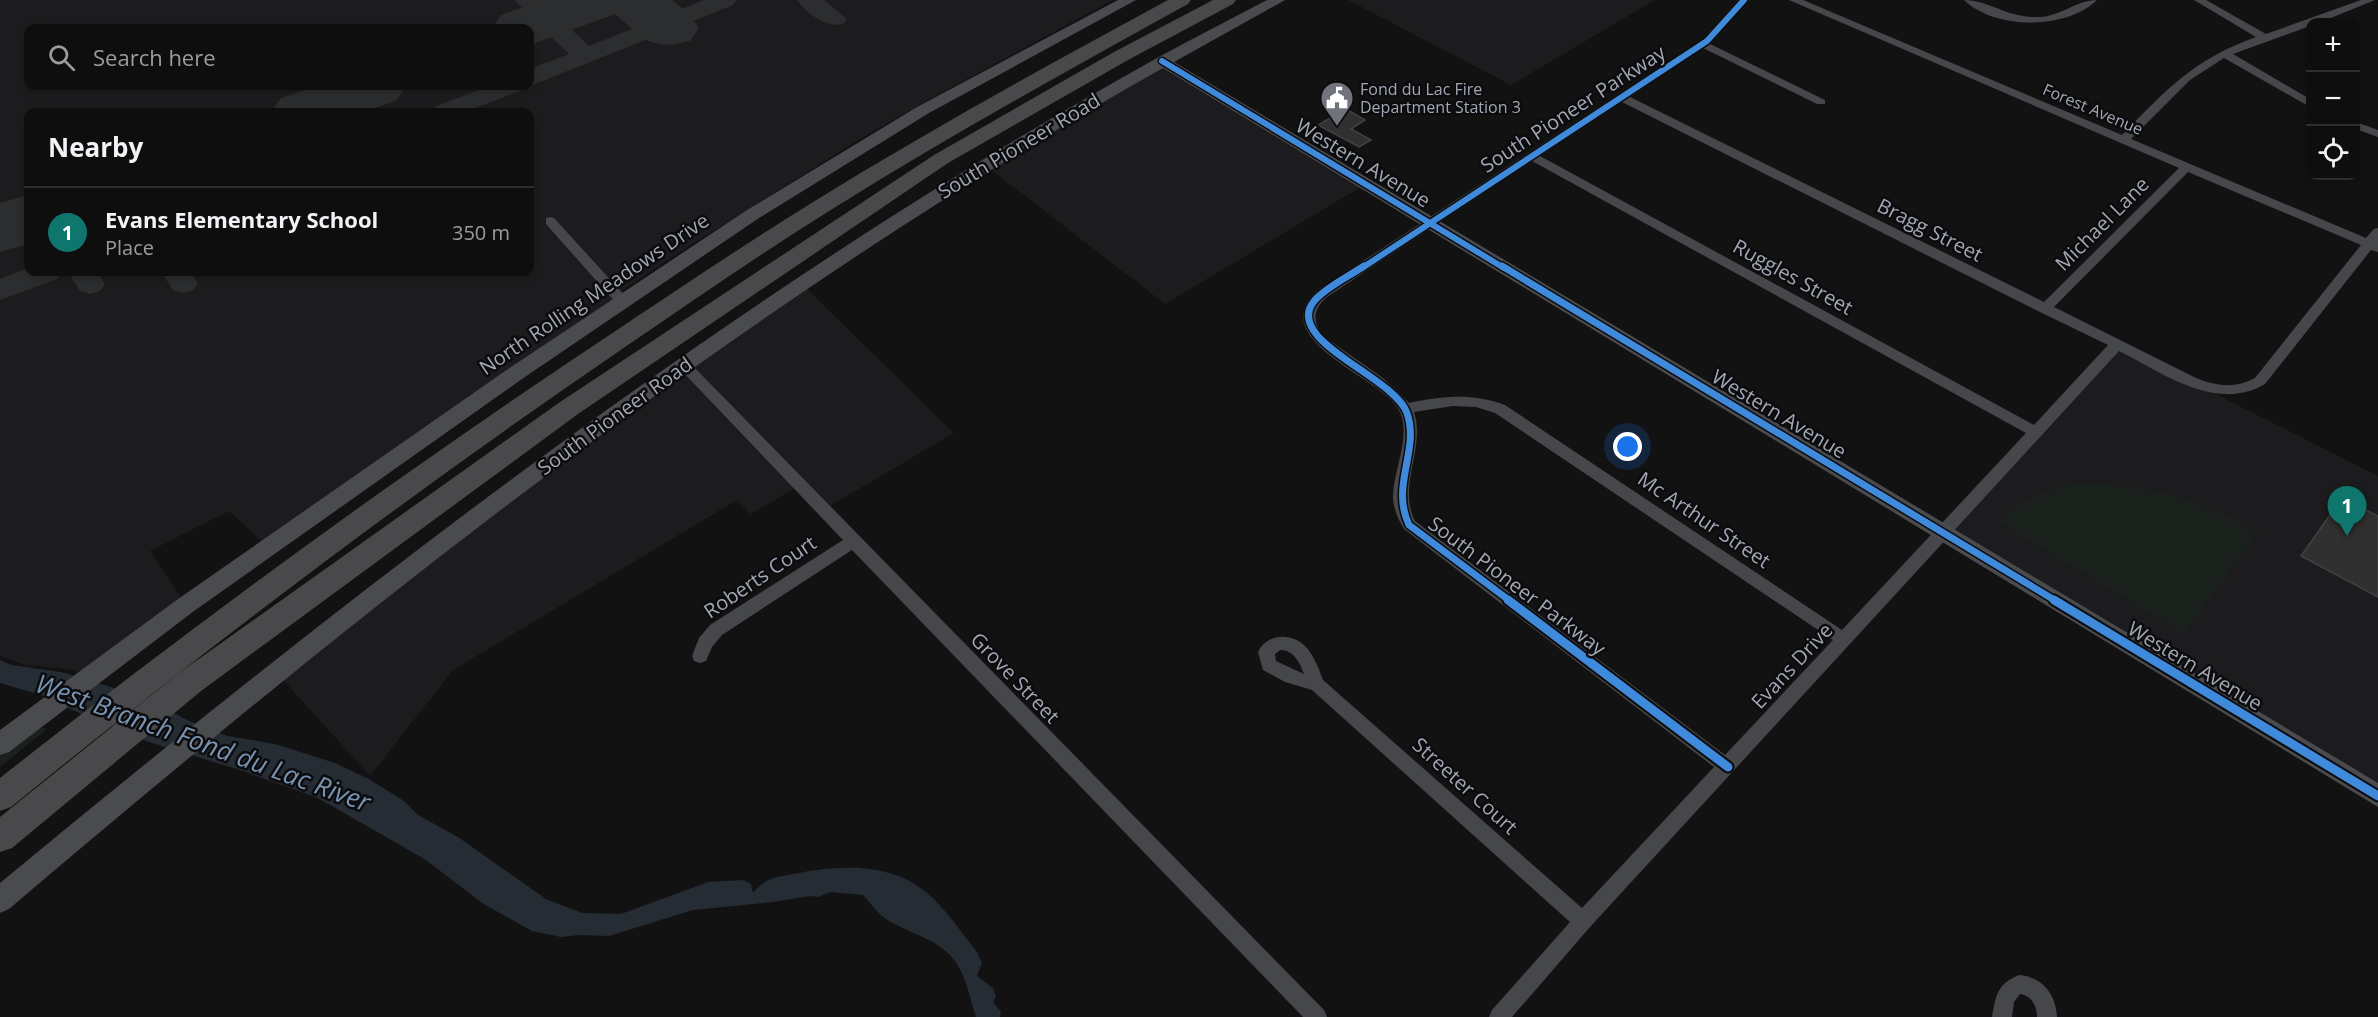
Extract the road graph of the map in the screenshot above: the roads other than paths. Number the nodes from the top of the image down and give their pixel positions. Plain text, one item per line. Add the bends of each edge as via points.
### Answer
1 (1129, 0) edge
2 (1182, 0) edge
3 (1227, 0) edge
4 (1278, 0) edge
5 (1744, 0) edge
6 (1794, 0) edge
7 (1969, 0) edge
8 (2092, 0) edge
9 (2199, 0) edge
10 (2370, 0) edge
11 (2325, 18) edge
12 (2306, 25) edge
13 (2265, 38) junction
14 (1702, 44) junction
15 (2224, 53) junction
16 (1162, 61) junction
17 (1622, 97) junction
18 (2306, 101) edge
19 (1821, 102) dead end
20 (2358, 126) edge
21 (2378, 134) edge
22 (2124, 140) junction
23 (1531, 156) junction
24 (2186, 167) junction
25 (550, 221) dead end
26 (1430, 223) junction
27 (2378, 232) edge
28 (2374, 246) edge
29 (622, 301) junction
30 (2045, 309) junction
31 (2117, 344) junction
32 (685, 366) junction
33 (1406, 409) junction
34 (2036, 432) junction
35 (1943, 533) junction
36 (853, 541) junction
37 (1845, 640) junction
38 (700, 656) dead end
39 (1317, 685) dead end
40 (0, 744) edge
41 (1728, 767) junction
42 (0, 796) edge
43 (2378, 796) edge
44 (0, 837) edge
45 (0, 900) edge
46 (1583, 921) junction
47 (1317, 1017) edge
48 (1499, 1017) edge
49 (2002, 1017) edge
50 (2047, 1017) edge

1 - 29 main road, North Rolling Meadows Drive via 879,137
2 - 42 highway via 963,121 776,235 544,389 157,671
3 - 44 highway via 941,159 569,408 190,682
4 - 16 main road, South Pioneer Road
5 - 14 street, South Pioneer Parkway via 1729,12 1717,33
6 - 22 street, Forest Avenue
7 - 8 street via 2000,14 2039,20 2060,17
9 - 13 street
10 - 11 street
12 - 13 street
13 - 15 street
14 - 17 street, South Pioneer Parkway
14 - 19 street
15 - 18 street
15 - 22 street via 2191,74
16 - 26 main road, Western Avenue
16 - 32 main road, South Pioneer Road via 945,190
17 - 23 street, South Pioneer Parkway
17 - 30 street, Bragg Street
20 - 21 street
22 - 24 street, Forest Avenue
23 - 26 street, South Pioneer Parkway
23 - 34 street, Ruggles Street
24 - 28 street, Forest Avenue
24 - 30 street, Michael Lane
25 - 29 street
26 - 33 street, South Pioneer Parkway via 1322,294 1308,312 1310,327 1318,339 1395,395
26 - 35 main road, Western Avenue
27 - 28 street
28 - 31 street, Bragg Street via 2260,381 2250,387 2224,392 2191,381
29 - 40 main road, North Rolling Meadows Drive via 195,598
30 - 31 street, Bragg Street
31 - 34 street, Evans Drive
32 - 36 street, Grove Street
32 - 45 main road, South Pioneer Road via 451,537 276,672
33 - 37 street, Mc Arthur Street via 1466,399 1500,409
33 - 41 street, South Pioneer Parkway via 1410,425 1400,502 1409,525
34 - 35 street, Evans Drive
35 - 37 street, Evans Drive
35 - 43 main road, Western Avenue
36 - 38 street, Roberts Court via 716,630 705,642
36 - 47 street, Grove Street
37 - 41 street, Evans Drive
39 - 46 street, Streeter Court
41 - 46 street, Evans Drive
46 - 48 street, Evans Drive
49 - 50 street via 2004,997 2018,984 2034,990 2046,1002

